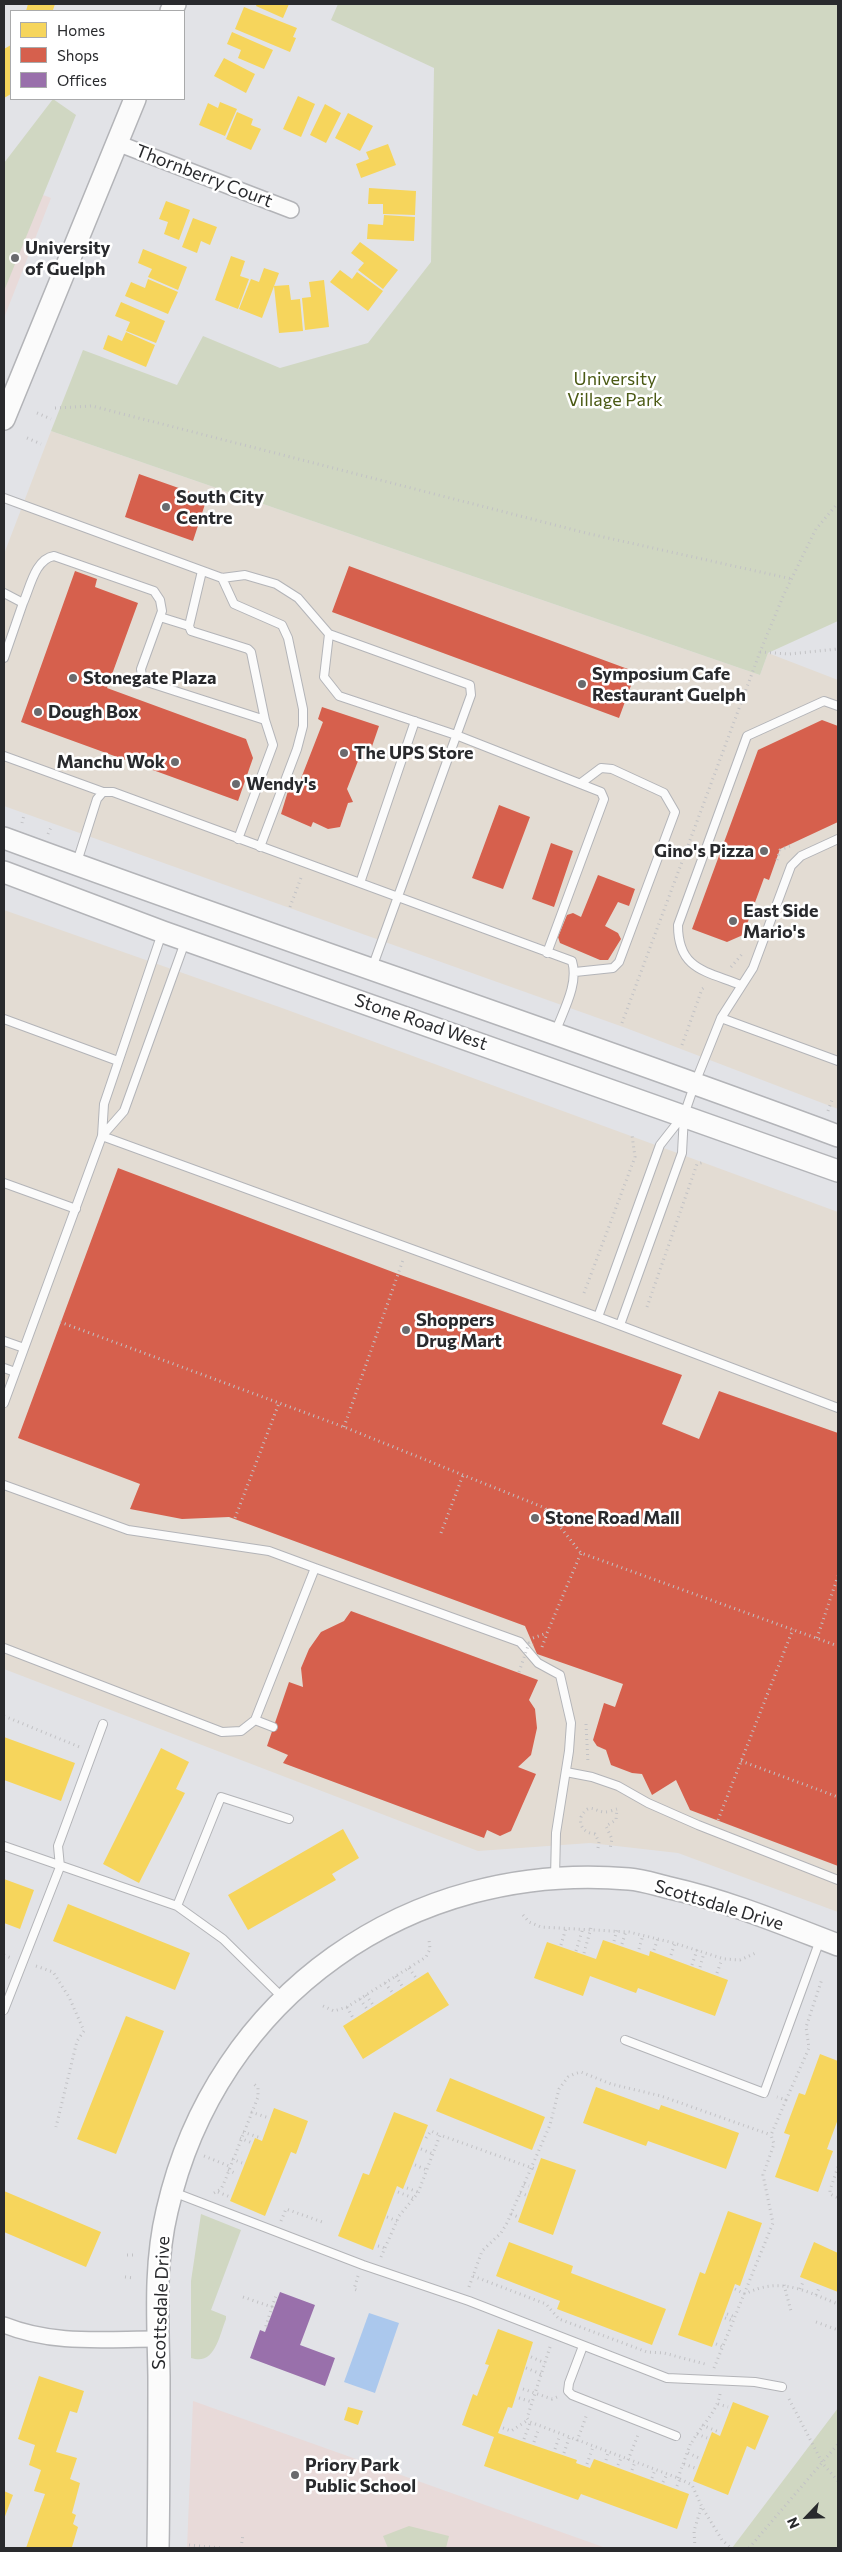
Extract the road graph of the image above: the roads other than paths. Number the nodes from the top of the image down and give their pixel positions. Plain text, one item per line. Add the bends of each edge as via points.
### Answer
1 (135, 100) edge
2 (117, 143) junction
3 (291, 210) dead end
4 (4, 419) edge
5 (4, 498) edge
6 (202, 571) junction
7 (222, 578) junction
8 (4, 593) edge
9 (23, 603) junction
10 (160, 617) junction
11 (189, 626) junction
12 (329, 634) junction
13 (4, 658) edge
14 (838, 706) edge
15 (266, 720) junction
16 (415, 721) junction
17 (456, 735) junction
18 (4, 756) edge
19 (581, 784) junction
20 (102, 792) junction
21 (4, 838) edge
22 (238, 839) junction
23 (838, 839) edge
24 (260, 846) junction
25 (76, 864) junction
26 (4, 872) edge
27 (360, 883) junction
28 (397, 898) junction
29 (212, 914) junction
30 (163, 932) junction
31 (186, 940) junction
32 (547, 953) junction
33 (371, 970) junction
34 (575, 972) junction
35 (741, 985) junction
36 (722, 1018) junction
37 (4, 1019) edge
38 (555, 1033) junction
39 (118, 1061) junction
40 (838, 1061) edge
41 (696, 1083) junction
42 (684, 1115) junction
43 (102, 1136) junction
44 (838, 1136) edge
45 (838, 1171) edge
46 (4, 1183) edge
47 (76, 1209) junction
48 (598, 1317) junction
49 (620, 1325) junction
50 (4, 1341) edge
51 (24, 1348) junction
52 (4, 1368) edge
53 (15, 1372) junction
54 (4, 1403) edge
55 (838, 1408) edge
56 (4, 1485) edge
57 (315, 1568) junction
58 (4, 1648) edge
59 (255, 1720) junction
60 (103, 1724) dead end
61 (273, 1727) dead end
62 (566, 1772) junction
63 (288, 1819) dead end
64 (4, 1846) edge
65 (60, 1867) junction
66 (555, 1878) junction
67 (838, 1880) edge
68 (177, 1906) junction
69 (830, 1942) edge
70 (283, 1998) junction
71 (4, 2010) edge
72 (625, 2040) dead end
73 (172, 2191) junction
74 (4, 2325) edge
75 (157, 2339) junction
76 (583, 2346) junction
77 (782, 2387) road end
78 (676, 2436) road end
79 (158, 2548) edge

1 - 2 main road
2 - 3 street, Thornberry Court
2 - 4 main road
5 - 6 lane
6 - 7 lane
6 - 11 lane
7 - 12 lane via 245,574 276,584 298,598
7 - 24 lane via 234,604 278,622 285,629 303,709 303,726 297,749
8 - 9 lane
9 - 10 lane via 40,563 54,556 154,591 160,600
9 - 13 lane
10 - 11 lane
10 - 15 lane via 141,669 147,682
11 - 15 lane via 191,631 251,652
12 - 16 lane via 324,677 339,696
12 - 17 lane via 470,685 471,695
14 - 35 lane via 824,701 748,736 678,925 678,939 688,962
15 - 22 lane via 273,745
16 - 17 lane
16 - 27 lane
17 - 19 lane
17 - 28 lane
18 - 20 lane
19 - 32 lane via 601,792 604,799
19 - 34 lane via 601,768 612,769 664,793 675,812 619,962 613,968
20 - 22 lane via 112,792
20 - 25 lane
21 - 25 main road, Stone Road West
22 - 24 lane
23 - 35 lane via 801,856 791,866 753,968
24 - 27 lane
25 - 29 main road, Stone Road West
26 - 30 main road, Stone Road West
27 - 28 lane
28 - 32 lane
28 - 33 lane
29 - 30 main road via 184,921
29 - 33 main road, Stone Road West
30 - 31 main road, Stone Road West
30 - 39 lane
31 - 42 main road, Stone Road West
31 - 43 lane via 124,1111
32 - 34 lane via 572,962
33 - 38 main road, Stone Road West
34 - 38 lane
35 - 36 lane
36 - 40 lane
36 - 41 lane
37 - 39 lane
38 - 41 main road, Stone Road West
39 - 43 lane via 104,1104
41 - 42 lane
41 - 44 main road, Stone Road West
42 - 45 main road, Stone Road West
42 - 48 lane via 660,1145
42 - 49 lane via 682,1153
43 - 47 lane
43 - 48 lane
46 - 47 lane
47 - 51 lane
48 - 49 lane
49 - 55 lane
50 - 51 lane
51 - 53 lane
52 - 53 lane
53 - 54 lane
56 - 57 lane via 128,1530 268,1551
57 - 59 lane
57 - 62 lane via 520,1642 538,1662 560,1675 570,1723
58 - 59 lane via 222,1732 241,1732
59 - 61 lane
60 - 65 lane via 58,1846
62 - 66 lane via 556,1833
62 - 67 lane via 618,1786 716,1833
63 - 68 lane via 221,1797
64 - 65 lane
65 - 68 lane
65 - 71 lane
66 - 69 main road, Scottsdale Drive via 633,1879 676,1889 726,1903
66 - 70 main road, Scottsdale Drive via 490,1886 406,1916 354,1942 304,1978
68 - 70 lane via 223,1939
69 - 72 lane via 764,2093
70 - 73 main road, Scottsdale Drive via 230,2064 212,2093 189,2141
73 - 75 main road, Scottsdale Drive via 158,2266
73 - 76 lane
74 - 75 street via 33,2335 65,2340
75 - 79 main road, Scottsdale Drive
76 - 77 lane via 667,2378 755,2382
76 - 78 lane via 568,2391 575,2397

